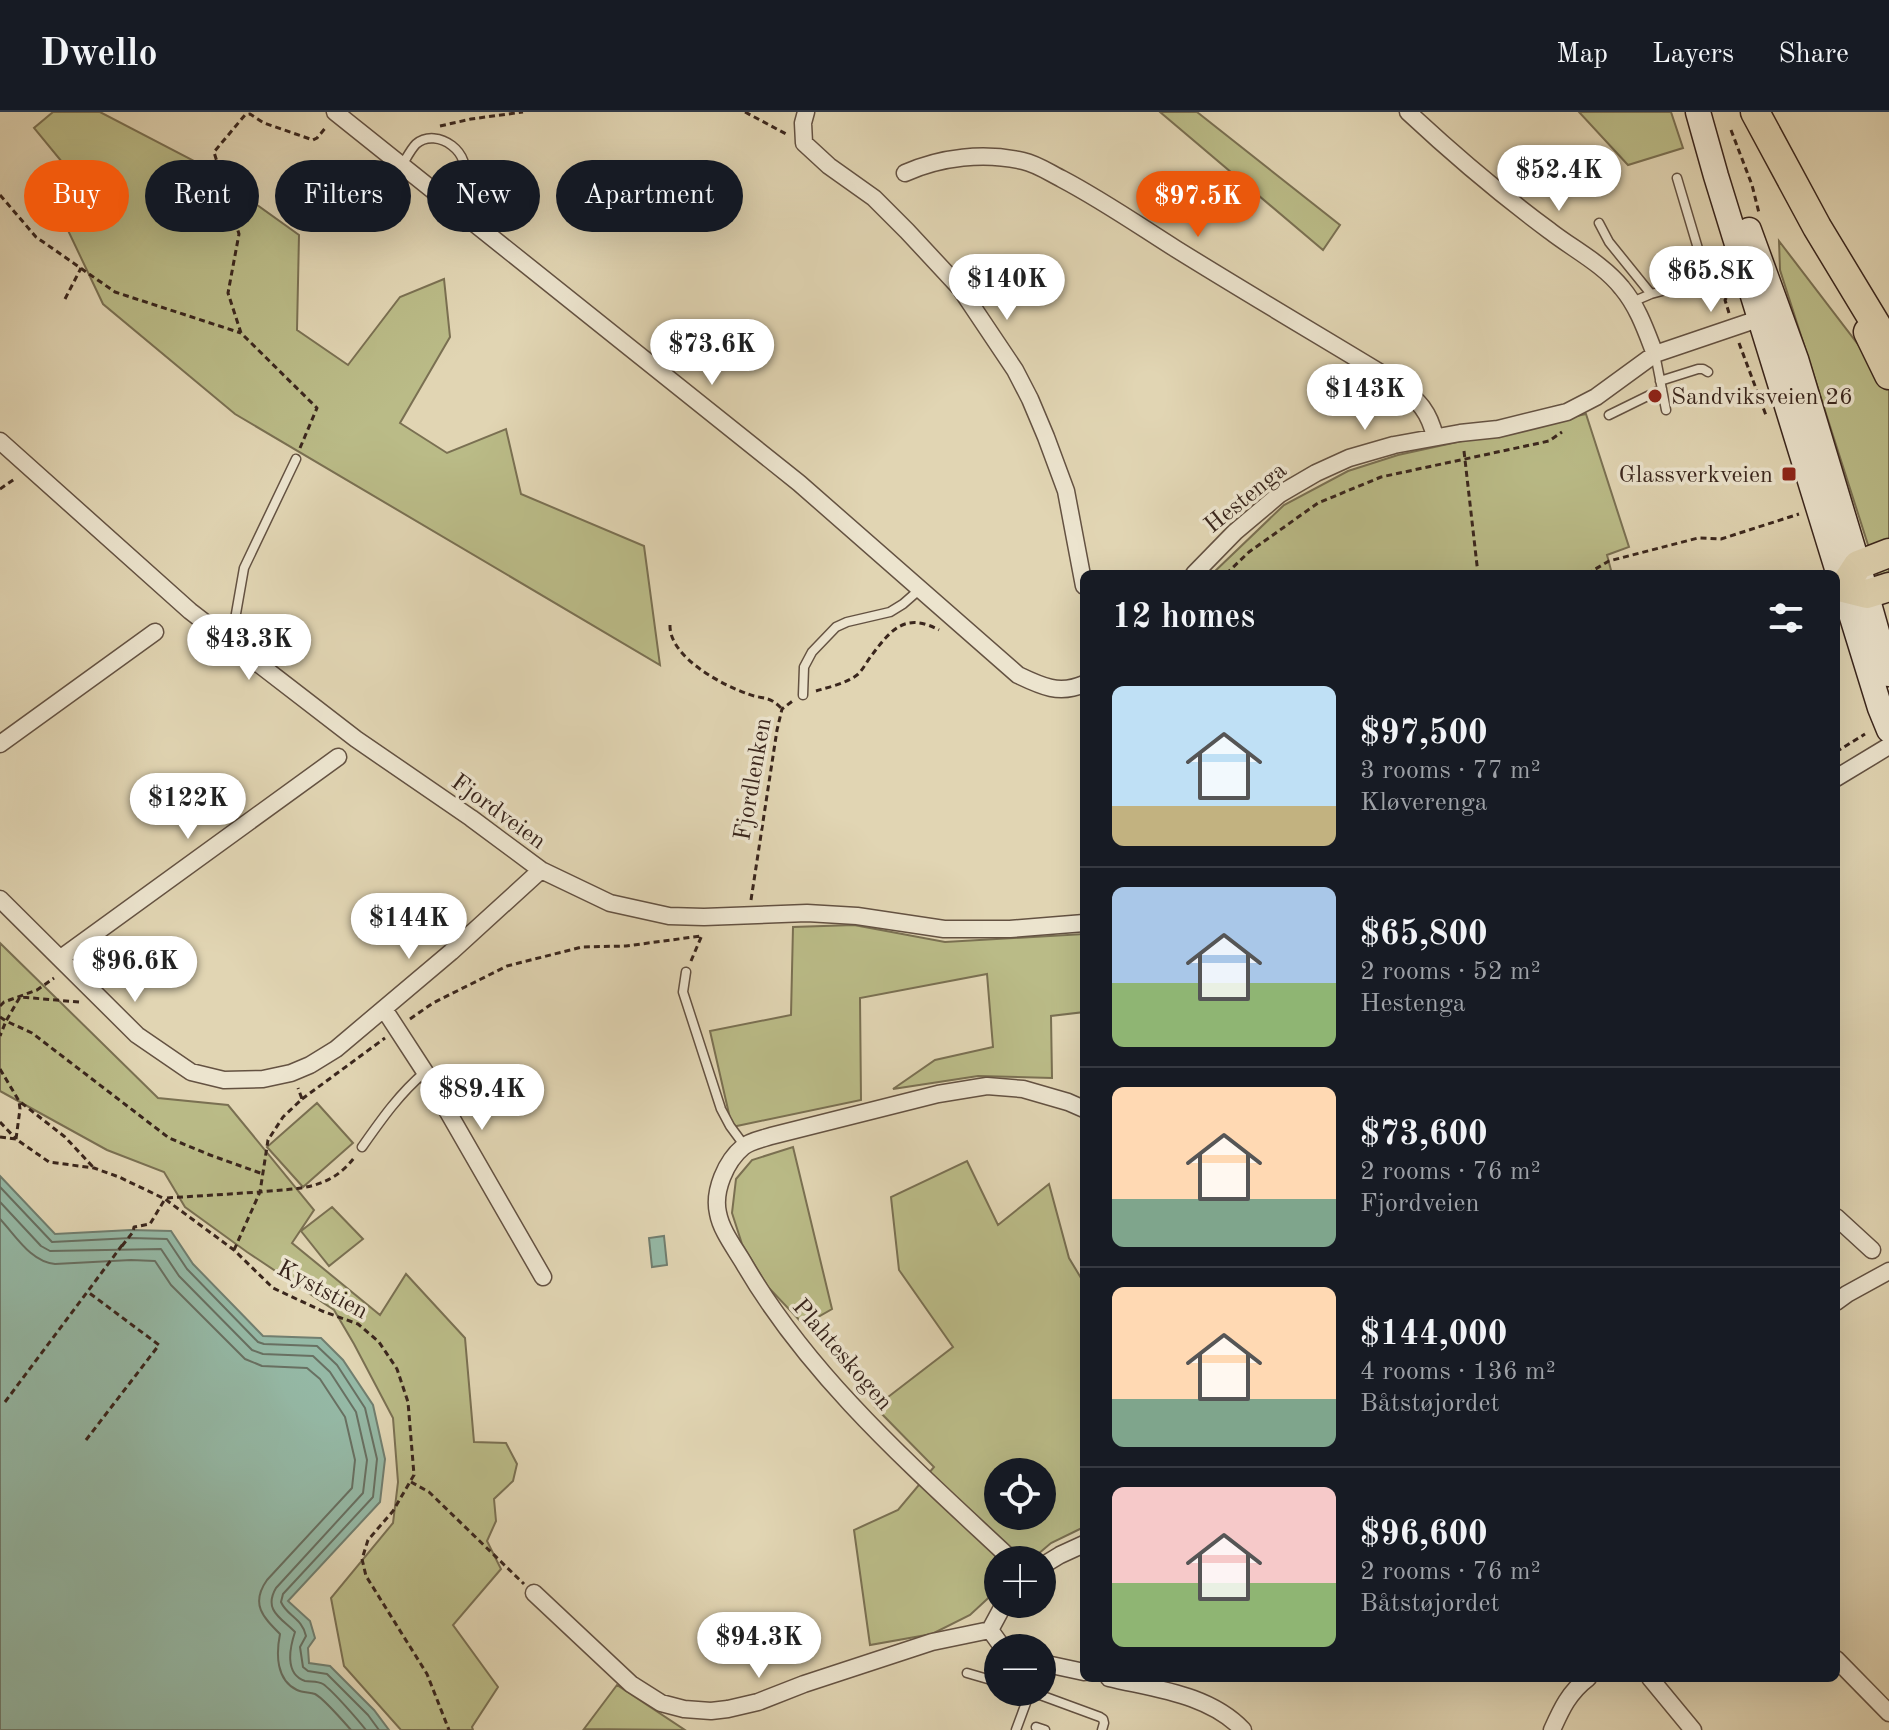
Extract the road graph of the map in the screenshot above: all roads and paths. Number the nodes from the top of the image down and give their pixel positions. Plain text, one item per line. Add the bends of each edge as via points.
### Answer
1 (336, 112) edge
2 (523, 112) edge
3 (745, 112) edge
4 (806, 112) edge
5 (1408, 112) edge
6 (1755, 112) edge
7 (1701, 119) edge
8 (439, 126) dead end
9 (1731, 130) dead end
10 (804, 143) junction
11 (396, 160) edge
12 (405, 160) edge
13 (463, 160) edge
14 (411, 172) edge
15 (905, 173) dead end
16 (1677, 178) dead end
17 (427, 185) edge
18 (0, 195) edge
19 (1759, 215) dead end
20 (1599, 223) dead end
21 (1817, 227) junction
22 (485, 232) edge
23 (81, 268) junction
24 (1651, 294) junction
25 (65, 299) dead end
26 (1632, 302) junction
27 (1770, 315) junction
28 (241, 333) junction
29 (1889, 346) edge
30 (1655, 354) junction
31 (1708, 372) dead end
32 (1889, 375) edge
33 (1661, 385) junction
34 (1666, 410) dead end
35 (1609, 415) dead end
36 (1435, 437) junction
37 (0, 441) edge
38 (296, 459) joint
39 (1802, 513) dead end
40 (1889, 553) edge
41 (1081, 570) edge
42 (1198, 570) edge
43 (1230, 570) edge
44 (1478, 570) edge
45 (1594, 570) edge
46 (1864, 583) edge
47 (919, 590) junction
48 (670, 625) dead end
49 (155, 632) dead end
50 (944, 632) dead end
51 (231, 643) junction
52 (1889, 674) edge
53 (1080, 686) edge
54 (803, 695) junction
55 (782, 709) junction
56 (1889, 730) edge
57 (1865, 734) dead end
58 (0, 744) edge
59 (1889, 746) edge
60 (1840, 750) edge
61 (338, 757) dead end
62 (1840, 776) edge
63 (541, 870) junction
64 (0, 899) edge
65 (748, 916) junction
66 (704, 917) junction
67 (1080, 923) edge
68 (701, 936) junction
69 (66, 963) junction
70 (686, 972) joint
71 (20, 997) junction
72 (102, 1000) junction
73 (0, 1006) edge
74 (384, 1009) junction
75 (0, 1017) edge
76 (6, 1021) junction
77 (396, 1030) junction
78 (0, 1036) edge
79 (0, 1069) edge
80 (425, 1072) junction
81 (291, 1073) junction
82 (302, 1099) junction
83 (19, 1101) junction
84 (1080, 1107) edge
85 (0, 1122) edge
86 (0, 1137) edge
87 (16, 1139) junction
88 (744, 1145) junction
89 (362, 1147) joint
90 (94, 1168) junction
91 (263, 1174) junction
92 (260, 1192) junction
93 (165, 1199) junction
94 (1840, 1221) edge
95 (234, 1250) junction
96 (1872, 1250) dead end
97 (1889, 1271) edge
98 (543, 1277) dead end
99 (88, 1292) junction
100 (1840, 1299) edge
101 (5, 1402) dead end
102 (86, 1440) dead end
103 (411, 1482) junction
104 (997, 1546) edge
105 (1080, 1546) edge
106 (1056, 1557) edge
107 (534, 1593) joint
108 (996, 1618) edge
109 (990, 1630) junction
110 (993, 1634) edge
111 (1840, 1663) edge
112 (1056, 1666) edge
113 (1080, 1671) edge
114 (967, 1673) dead end
115 (984, 1678) edge
116 (1126, 1682) edge
117 (1582, 1682) edge
118 (1653, 1682) edge
119 (1056, 1701) edge
120 (1025, 1706) edge
121 (1889, 1713) edge
122 (449, 1730) edge
123 (1016, 1730) edge
124 (1102, 1730) edge
125 (1243, 1730) edge
126 (1552, 1730) edge
127 (1693, 1730) edge

1 - 11 street
1 - 28 path via 313,140 245,115 214,152 239,234 228,293
2 - 8 path
3 - 10 path
4 - 10 street
5 - 26 street via 1549,231 1610,275
6 - 21 highway
7 - 27 main road via 1725,171
9 - 19 path
10 - 41 street via 874,198 960,288 1015,370 1066,491
12 - 13 lane via 417,143 429,139 447,141
14 - 17 street
15 - 36 street via 958,158 994,156 1040,168 1099,198 1399,384 1421,403
16 - 24 lane via 1701,273 1692,283
18 - 23 path via 36,237
20 - 24 lane
21 - 29 highway
21 - 32 highway
22 - 47 street via 799,483
23 - 25 path
23 - 28 path via 115,292
24 - 26 lane
26 - 30 street
27 - 30 street, Hestenga
27 - 46 main road
28 - 38 path via 317,408
30 - 33 lane
30 - 36 street, Hestenga via 1567,412
31 - 33 lane via 1698,369
33 - 34 lane
33 - 35 lane
36 - 42 street, Hestenga via 1349,458 1316,473 1280,494
37 - 51 street, Fjordveien
38 - 51 lane via 244,568
39 - 45 path via 1721,539 1698,538 1609,561
40 - 46 highway
43 - 44 path via 1318,503 1381,477 1467,460
46 - 52 main road
46 - 56 main road via 1880,708
47 - 53 street via 1018,675 1046,688
47 - 54 lane via 890,612 836,627 804,667
48 - 55 path via 681,652 697,668 749,695 774,700
49 - 58 street
50 - 54 path, Fjordlenken via 911,622 892,629 859,674
51 - 63 street, Fjordveien
54 - 55 path, Fjordlenken
55 - 65 path, Fjordlenken
57 - 60 path
59 - 62 street
61 - 69 street
63 - 66 street, Fjordveien via 610,903 669,916
63 - 74 street
64 - 69 street
65 - 66 street, Fjordveien
65 - 67 street, Fjordveien via 857,916 944,929
66 - 68 path
68 - 70 path
68 - 77 path via 582,947 507,966 433,1003
69 - 71 path via 37,990
69 - 72 street
70 - 88 lane via 683,992 721,1109
71 - 72 path
71 - 73 path
71 - 76 path
72 - 81 street via 137,1035 191,1072 224,1080
74 - 77 street
74 - 81 street via 336,1049
75 - 76 path
76 - 78 path
76 - 91 path via 32,1033 169,1138
77 - 80 street
77 - 82 path
79 - 83 path
80 - 89 lane via 390,1107
80 - 98 street
81 - 82 path
82 - 91 path via 268,1140
83 - 87 path
83 - 90 path
84 - 88 street via 1023,1089 987,1086 879,1108
85 - 87 path
86 - 87 path, Kyststien
87 - 90 path, Kyststien via 49,1162
88 - 104 street, Plahteskogen via 718,1188 717,1213 753,1280 816,1366
89 - 92 path via 344,1170 320,1185
90 - 93 path, Kyststien
91 - 92 path
92 - 93 path
92 - 95 path
93 - 95 path, Kyststien
93 - 99 path via 150,1224 134,1227
94 - 96 street
95 - 103 path, Kyststien via 273,1288 358,1324 379,1342 397,1369 408,1402
97 - 100 street
99 - 101 path
99 - 102 path via 159,1345
103 - 107 path via 429,1492
103 - 122 path via 368,1540 362,1559 366,1576 427,1674
105 - 106 street
107 - 109 street via 631,1684 661,1703 684,1709 711,1711 758,1702 932,1642
108 - 109 street
109 - 110 street
111 - 121 street
112 - 113 street
114 - 115 lane
116 - 125 street via 1196,1698
117 - 126 street via 1564,1703
118 - 127 street
119 - 124 lane via 1100,1717
120 - 123 lane

